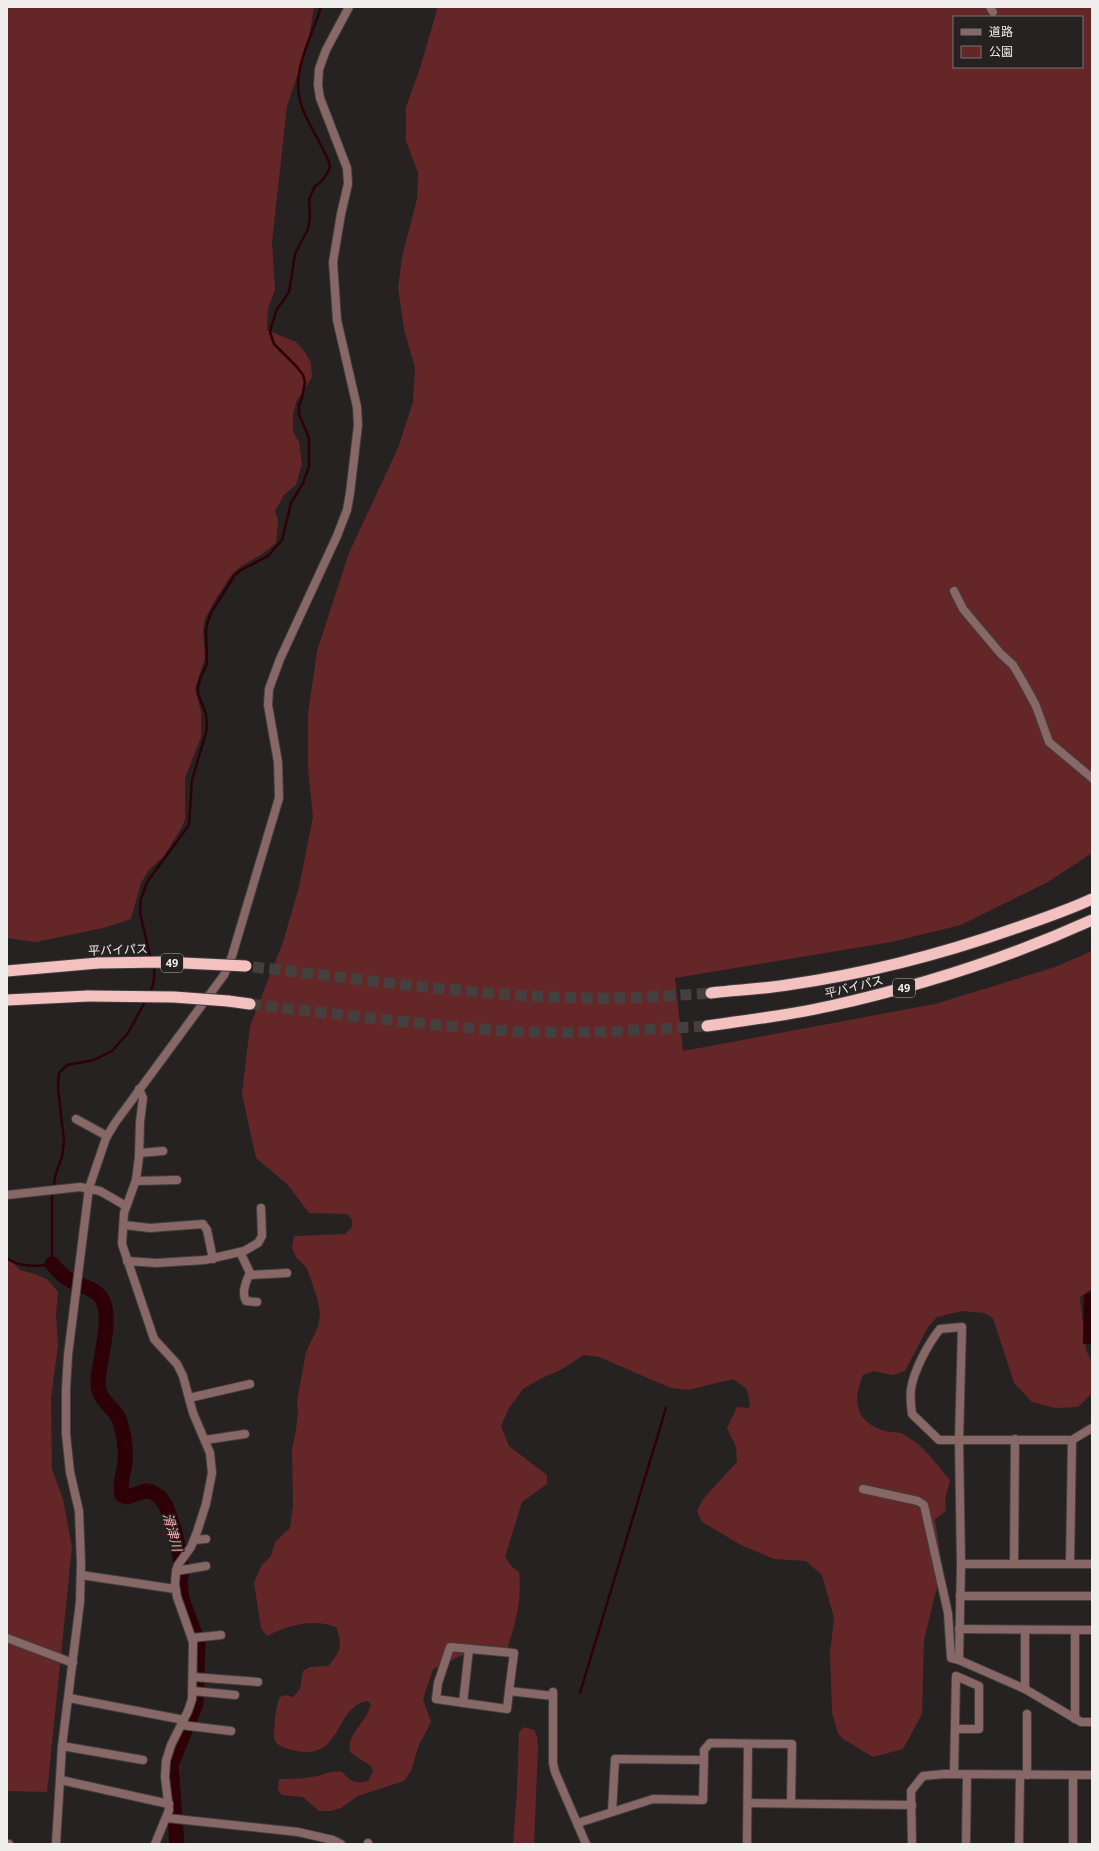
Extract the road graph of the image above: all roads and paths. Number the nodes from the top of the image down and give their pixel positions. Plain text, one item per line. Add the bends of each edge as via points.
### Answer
1 (349, 7) edge
2 (954, 591) dead end
3 (1092, 778) edge
4 (1092, 895) edge
5 (1092, 900) edge
6 (1050, 916) junction
7 (1092, 920) edge
8 (1092, 927) edge
9 (250, 967) tunnel mouth
10 (7, 971) edge
11 (941, 977) junction
12 (711, 993) tunnel mouth
13 (7, 1000) edge
14 (250, 1004) tunnel mouth
15 (707, 1026) tunnel mouth
16 (139, 1089) junction
17 (76, 1119) dead end
18 (107, 1136) junction
19 (163, 1151) dead end
20 (140, 1153) junction
21 (177, 1180) dead end
22 (136, 1181) junction
23 (89, 1189) junction
24 (7, 1195) edge
25 (126, 1206) junction
26 (261, 1208) dead end
27 (124, 1225) junction
28 (240, 1252) junction
29 (213, 1259) junction
30 (127, 1261) junction
31 (250, 1273) junction
32 (287, 1273) dead end
33 (257, 1302) dead end
34 (250, 1384) dead end
35 (189, 1398) junction
36 (1092, 1428) edge
37 (246, 1434) dead end
38 (1015, 1439) junction
39 (205, 1440) junction
40 (1072, 1440) junction
41 (959, 1441) junction
42 (863, 1489) dead end
43 (206, 1539) dead end
44 (194, 1540) junction
45 (961, 1564) junction
46 (1014, 1564) junction
47 (1070, 1564) junction
48 (1092, 1564) edge
49 (206, 1566) dead end
50 (176, 1571) junction
51 (81, 1575) junction
52 (175, 1589) junction
53 (960, 1596) junction
54 (1092, 1596) edge
55 (959, 1629) junction
56 (1025, 1630) junction
57 (1075, 1630) junction
58 (1092, 1630) edge
59 (221, 1634) dead end
60 (7, 1638) edge
61 (192, 1638) junction
62 (469, 1649) junction
63 (959, 1660) junction
64 (73, 1663) junction
65 (193, 1677) junction
66 (258, 1682) dead end
67 (1025, 1689) junction
68 (193, 1691) junction
69 (509, 1691) junction
70 (235, 1695) dead end
71 (69, 1698) junction
72 (463, 1703) junction
73 (1027, 1714) dead end
74 (1075, 1719) junction
75 (1092, 1722) edge
76 (183, 1723) junction
77 (955, 1729) junction
78 (231, 1731) dead end
79 (748, 1744) junction
80 (62, 1746) junction
81 (143, 1760) dead end
82 (704, 1760) junction
83 (954, 1774) junction
84 (967, 1775) junction
85 (1023, 1775) junction
86 (1073, 1776) junction
87 (1092, 1776) edge
88 (61, 1780) junction
89 (748, 1803) junction
90 (790, 1803) junction
91 (169, 1804) junction
92 (912, 1805) junction
93 (612, 1812) junction
94 (167, 1818) junction
95 (578, 1823) junction
96 (56, 1844) edge
97 (155, 1844) edge
98 (341, 1844) edge
99 (586, 1844) edge
100 (747, 1844) edge
101 (912, 1844) edge
102 (966, 1844) edge
103 (1019, 1844) edge
104 (1072, 1844) edge

1 - 16 street via 326,50 318,85 320,98 347,168 348,184 333,262 337,320 358,419 347,510 269,689 268,705 278,762 279,798 232,956 224,975
2 - 3 street via 962,610 1013,665 1024,682 1049,742
4 - 6 highway
5 - 6 highway, 平バイパス / 49
6 - 12 highway, 平バイパス / 49 via 963,946 852,974 784,986
7 - 11 highway, 平バイパス / 49 via 1011,954
8 - 11 highway via 1001,960
9 - 10 highway, 平バイパス / 49, bridge via 162,962 98,963
11 - 15 highway, 平バイパス / 49 via 828,1007
13 - 14 highway, bridge via 88,996 174,997
16 - 18 street
16 - 20 street via 143,1098
17 - 18 street
18 - 23 street
19 - 20 street
20 - 22 street
21 - 22 street
22 - 25 street
23 - 24 street via 73,1188
23 - 25 street via 108,1194
23 - 51 street via 68,1355 65,1414 70,1472 79,1512
25 - 27 street
26 - 28 street via 262,1236 258,1243
27 - 29 street via 150,1228 203,1224 207,1230
27 - 30 street via 122,1244
28 - 29 street
28 - 31 street
29 - 30 street via 181,1262
30 - 35 street via 154,1339 177,1364
31 - 32 street via 254,1276
31 - 33 street via 243,1296 246,1301
34 - 35 street
35 - 39 street
36 - 40 street
37 - 39 street
38 - 40 street
38 - 41 street
38 - 46 street
39 - 44 street via 210,1453 211,1477 206,1504
40 - 47 street
41 - 41 street via 939,1440 912,1414 913,1379 931,1340 940,1328 962,1327
41 - 45 street
42 - 63 street via 918,1501 924,1505 948,1613 951,1658
43 - 44 street
44 - 50 street
45 - 46 street
45 - 53 street
46 - 47 street
47 - 48 street
49 - 50 street
50 - 52 street
51 - 52 street
51 - 64 street
52 - 61 street
53 - 54 street
53 - 55 street
55 - 56 street
55 - 63 street
56 - 57 street
56 - 67 street
57 - 58 street
57 - 74 street
59 - 61 street
60 - 64 street
61 - 65 street
62 - 69 street via 514,1653
62 - 72 street
62 - 72 street via 450,1647 438,1683 436,1699
63 - 67 street
64 - 71 street
65 - 66 street
65 - 68 street
67 - 74 street
68 - 70 street
68 - 76 street
69 - 72 street via 507,1709
69 - 95 street via 554,1694 552,1763
71 - 76 street
71 - 80 street
73 - 85 street
74 - 75 street
76 - 78 street
76 - 91 street via 171,1745 165,1771
77 - 77 street via 956,1683 956,1676 979,1686 979,1729
77 - 83 street
79 - 82 street via 710,1743 704,1750
79 - 89 street
79 - 90 street via 792,1744
80 - 81 street
80 - 88 street
82 - 93 street via 703,1800 652,1799
82 - 93 street via 615,1759
83 - 84 street
83 - 92 street via 923,1776 911,1791
84 - 85 street
84 - 102 street
85 - 86 street
85 - 103 street
86 - 87 street
86 - 104 street
88 - 91 street
88 - 96 street
89 - 90 street
89 - 100 street
90 - 92 street
91 - 94 street
92 - 101 street
93 - 95 street
94 - 97 street
94 - 98 street via 298,1832
95 - 99 street

